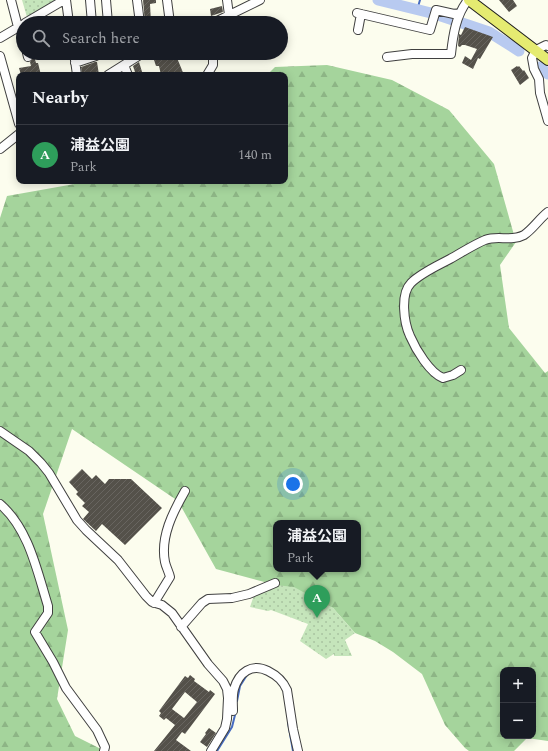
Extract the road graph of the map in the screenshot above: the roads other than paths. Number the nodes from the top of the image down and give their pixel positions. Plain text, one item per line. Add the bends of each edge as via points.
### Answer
1 (11, 0) edge
2 (65, 0) edge
3 (90, 0) edge
4 (106, 0) edge
5 (137, 0) edge
6 (167, 0) edge
7 (227, 0) edge
8 (260, 0) edge
9 (469, 0) edge
10 (229, 15) joint
11 (18, 16) edge
12 (40, 16) edge
13 (68, 16) edge
14 (91, 16) edge
15 (107, 16) edge
16 (139, 16) edge
17 (169, 16) edge
18 (458, 18) junction
19 (16, 30) edge
20 (358, 30) dead end
21 (0, 38) edge
22 (548, 46) edge
23 (536, 50) junction
24 (0, 56) edge
25 (387, 57) dead end
26 (75, 60) edge
27 (84, 60) edge
28 (132, 60) edge
29 (213, 60) edge
30 (548, 60) edge
31 (75, 63) junction
32 (124, 65) junction
33 (76, 72) edge
34 (113, 72) edge
35 (127, 72) edge
36 (209, 72) edge
37 (16, 113) edge
38 (548, 122) edge
39 (16, 136) edge
40 (0, 149) edge
41 (548, 212) edge
42 (461, 370) dead end
43 (0, 432) edge
44 (185, 491) dead end
45 (0, 504) edge
46 (275, 583) dead end
47 (154, 603) junction
48 (181, 627) junction
49 (224, 728) junction
50 (104, 751) edge
51 (211, 751) edge
52 (298, 751) edge

1 - 11 street
2 - 12 street
2 - 13 street
3 - 14 street
4 - 15 street
5 - 16 street
6 - 17 street
7 - 10 street
8 - 10 street
9 - 18 street
9 - 23 main road
18 - 20 street via 454,14 436,10 430,30 359,13
18 - 25 street via 451,54
19 - 21 street
22 - 23 street
23 - 30 main road
23 - 38 street via 532,58
24 - 37 street
26 - 31 street
27 - 31 street
28 - 32 street
29 - 36 street
31 - 33 street
32 - 34 street
32 - 35 street
39 - 40 street
41 - 42 street via 523,235 510,239 485,240 410,284 405,294 404,310 409,334 416,348 436,375 443,378 453,376
43 - 47 street via 29,451 41,463 77,520 118,560
44 - 47 street via 174,511 165,539 165,564 170,577
45 - 50 street via 19,526 48,606 48,613 35,632 66,688 97,730 105,747
46 - 48 street via 232,598 208,599
47 - 48 street via 169,609
48 - 49 street via 226,689 228,709
49 - 51 street
49 - 52 street via 230,721 236,683 246,671 256,667 262,668 277,676 285,685

